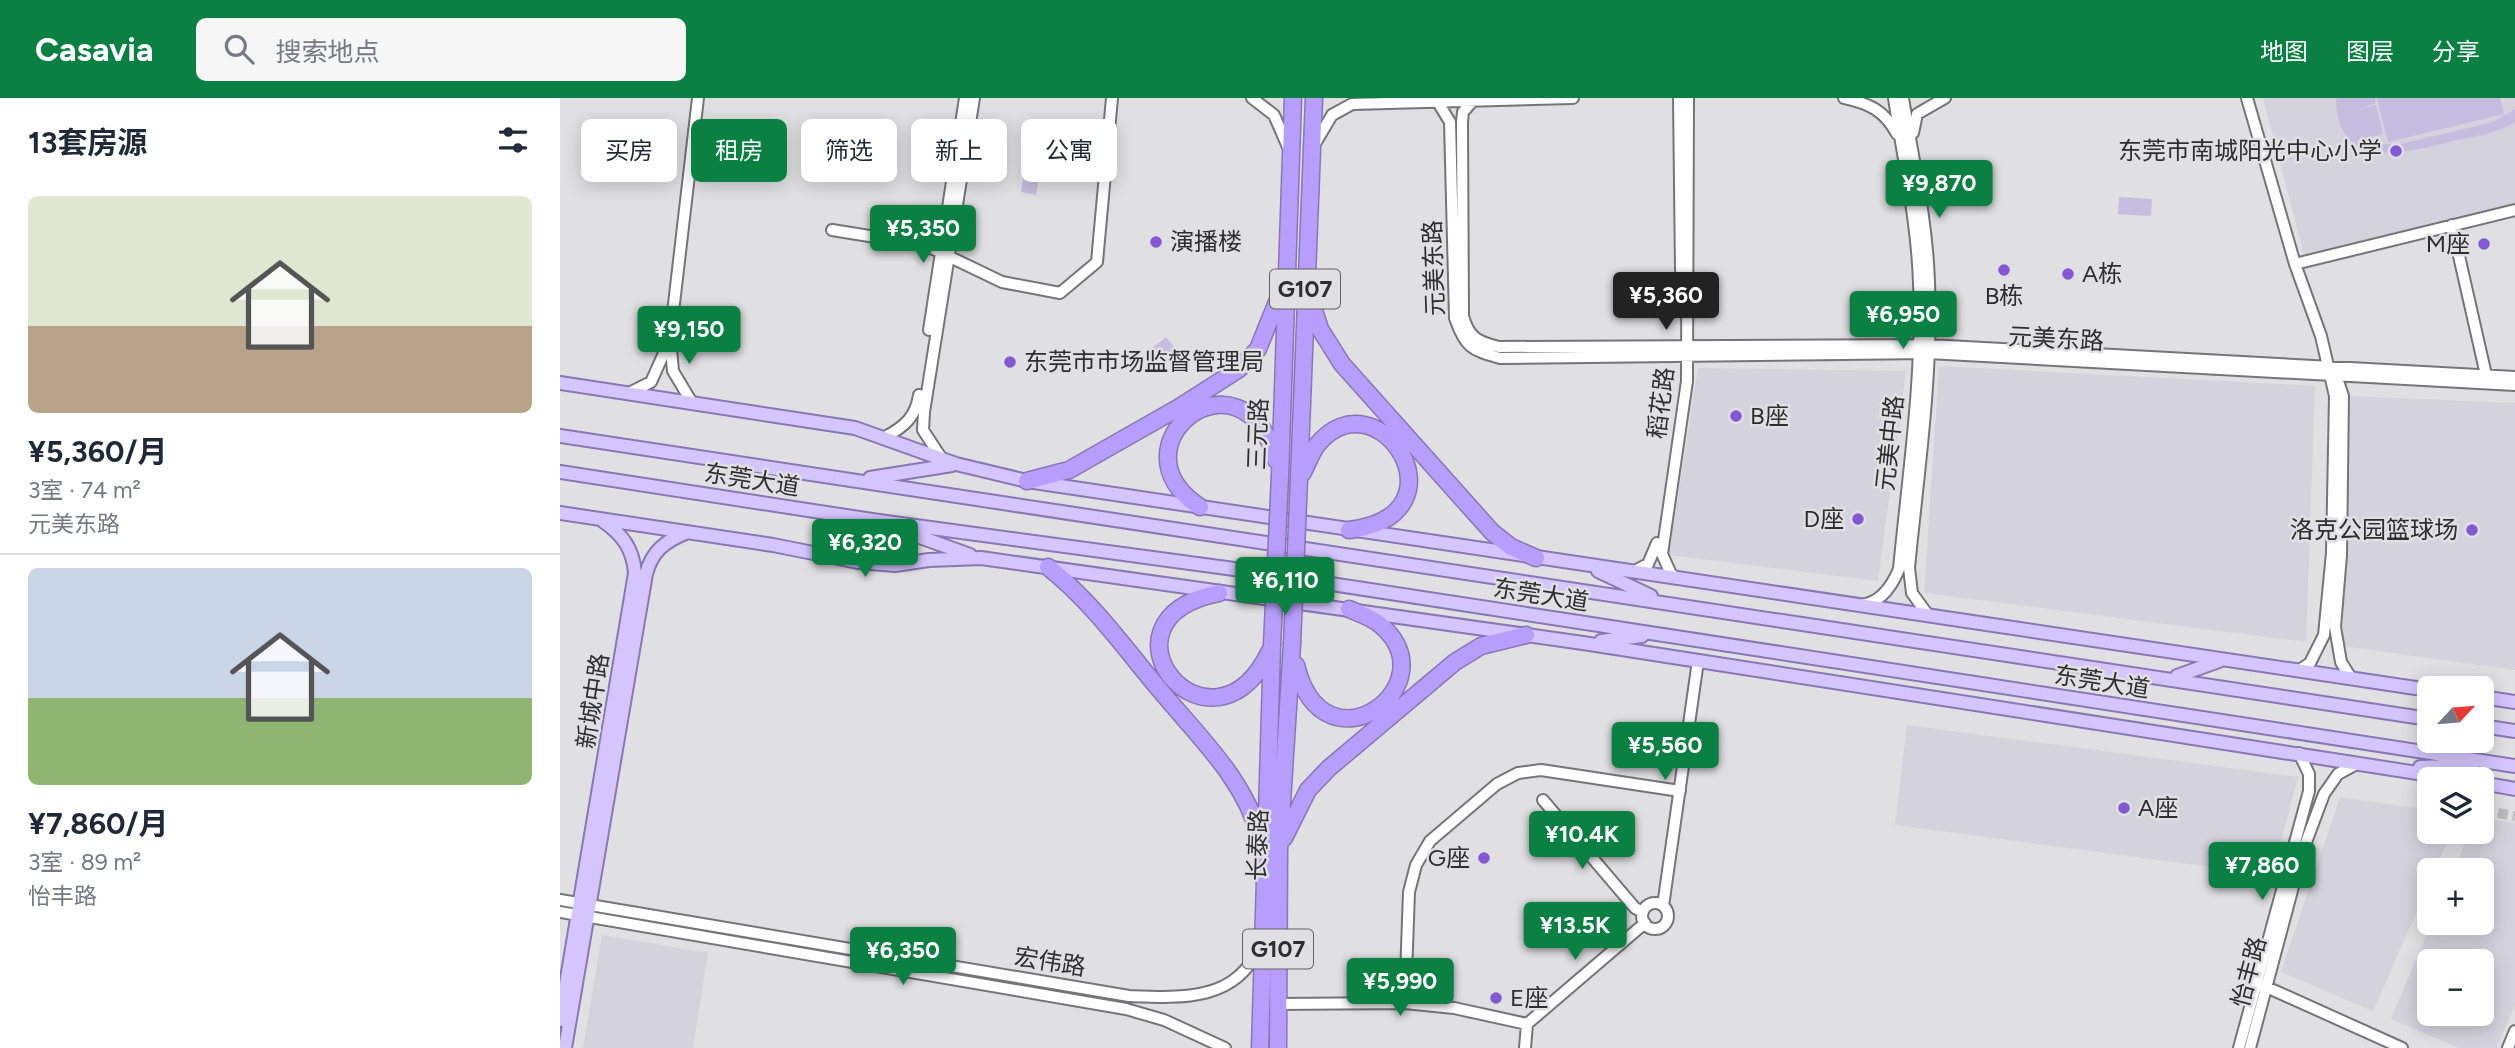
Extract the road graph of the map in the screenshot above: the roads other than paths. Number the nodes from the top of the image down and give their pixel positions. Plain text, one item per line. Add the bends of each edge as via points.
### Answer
1 (698, 98) edge
2 (965, 98) edge
3 (974, 98) edge
4 (1112, 98) edge
5 (1252, 98) edge
6 (1293, 98) edge
7 (1314, 98) edge
8 (1573, 98) edge
9 (1679, 98) edge
10 (1688, 98) edge
11 (1844, 98) edge
12 (1894, 98) edge
13 (1903, 98) edge
14 (1945, 98) edge
15 (2247, 98) edge
16 (1350, 101) edge
17 (1471, 103) junction
18 (1439, 104) junction
19 (1908, 148) junction
20 (1312, 151) junction
21 (1291, 159) junction
22 (2515, 210) edge
23 (2452, 225) junction
24 (832, 230) dead end
25 (945, 252) junction
26 (2295, 264) junction
27 (1287, 277) junction
28 (1305, 281) junction
29 (670, 338) junction
30 (1924, 349) junction
31 (1685, 350) junction
32 (2332, 370) junction
33 (2486, 375) junction
34 (2515, 377) edge
35 (560, 383) edge
36 (2515, 385) edge
37 (631, 392) junction
38 (691, 401) junction
39 (560, 436) edge
40 (885, 437) junction
41 (942, 459) junction
42 (956, 464) junction
43 (560, 472) edge
44 (1280, 477) junction
45 (1299, 479) junction
46 (857, 480) junction
47 (1027, 481) junction
48 (1200, 507) junction
49 (560, 513) edge
50 (600, 519) junction
51 (878, 521) junction
52 (1349, 530) junction
53 (688, 532) junction
54 (981, 558) junction
55 (1536, 558) junction
56 (1584, 564) junction
57 (1048, 567) junction
58 (1633, 572) junction
59 (1679, 579) junction
60 (1219, 593) junction
61 (1664, 602) junction
62 (1859, 605) junction
63 (1349, 609) junction
64 (1928, 615) junction
65 (1661, 634) junction
66 (1526, 635) junction
67 (1583, 643) junction
68 (1292, 644) junction
69 (1272, 646) junction
70 (2222, 660) junction
71 (1698, 661) junction
72 (2298, 671) junction
73 (2174, 677) junction
74 (2351, 678) junction
75 (2417, 688) edge
76 (2494, 699) edge
77 (2515, 702) edge
78 (2417, 717) edge
79 (2494, 728) edge
80 (2515, 731) edge
81 (2299, 753) junction
82 (2359, 762) junction
83 (2511, 765) edge
84 (2395, 768) junction
85 (2417, 772) edge
86 (2494, 785) edge
87 (2515, 789) edge
88 (1680, 791) junction
89 (1543, 800) dead end
90 (1271, 850) junction
91 (560, 900) edge
92 (1663, 906) junction
93 (583, 910) junction
94 (560, 912) edge
95 (1644, 918) junction
96 (1262, 941) junction
97 (2262, 985) junction
98 (1405, 1003) junction
99 (1278, 1004) junction
100 (560, 1020) edge
101 (1527, 1024) junction
102 (2515, 1031) edge
103 (565, 1048) edge
104 (1224, 1048) edge
105 (1260, 1048) edge
106 (1278, 1048) edge
107 (1525, 1048) edge
108 (2239, 1048) edge
109 (2250, 1048) edge
110 (2402, 1048) edge
111 (2508, 1048) edge

1 - 29 street
2 - 25 street
3 - 25 street
4 - 25 street via 1097,262 1060,293 1002,282
5 - 21 street via 1279,121
6 - 21 highway, 三元路 / G107
7 - 20 highway, 三元路 / G107
8 - 17 street
9 - 31 street, 稻花路
10 - 31 street, 稻花路
11 - 19 street via 1874,106
12 - 19 street, 元美中路
13 - 19 street, 元美中路
14 - 19 street via 1917,114
15 - 26 street
16 - 18 street
16 - 20 street via 1324,124
17 - 18 street
17 - 31 street, 元美东路 via 1462,122 1461,224 1463,316 1472,338 1499,347
18 - 31 street, 元美东路 via 1450,121 1455,318 1467,346 1500,358
19 - 30 street, 元美中路 via 1926,245
20 - 28 highway, 三元路 / G107
21 - 27 highway, 三元路 / G107
22 - 23 street
23 - 26 street
23 - 33 street
24 - 25 street
25 - 40 street via 918,406 907,423
25 - 41 street via 923,430
26 - 32 street via 2330,350
27 - 44 highway, 三元路 / G107
27 - 47 highway via 1258,349 1239,369 1069,470
28 - 45 highway, 三元路 / G107
28 - 55 highway via 1321,329 1342,364 1492,532
29 - 37 street via 651,382
29 - 38 street via 673,371
30 - 31 street, 元美东路
30 - 32 street, 元美东路
30 - 62 street, 元美中路 via 1899,569 1888,590
30 - 64 street, 元美中路 via 1909,568 1912,593
31 - 58 street, 稻花路 via 1655,555
31 - 59 street, 稻花路 via 1687,381 1662,554 1671,574
32 - 33 street, 元美东路
32 - 36 street, 元美东路
32 - 72 street via 2332,553 2324,635 2309,663
32 - 74 street via 2343,396 2341,555 2335,627 2341,662
33 - 34 street, 元美东路
35 - 37 main road
37 - 38 main road
38 - 40 main road
39 - 46 main road, 东莞大道
40 - 41 main road
41 - 42 main road
42 - 46 main road
42 - 47 main road
43 - 51 main road, 东莞大道
44 - 48 highway via 1269,441 1251,415 1239,407 1209,405 1175,429 1167,455 1176,485
44 - 69 highway, 三元路 / G107, bridge
45 - 52 highway via 1317,446 1344,428 1372,427 1394,441 1408,470 1405,499 1380,524
45 - 68 highway, 三元路 / G107, bridge
46 - 61 main road, 东莞大道
47 - 48 main road
48 - 52 main road
49 - 50 main road
50 - 53 main road
50 - 93 main road, 新城中路 via 634,554 635,573
51 - 54 main road
51 - 65 main road, 东莞大道
52 - 55 main road
53 - 54 main road via 858,562 895,565
53 - 93 main road, 新城中路 via 651,556 646,574
54 - 57 main road
55 - 56 main road
56 - 58 main road
56 - 61 main road
57 - 60 main road
57 - 90 highway via 1100,617 1234,778
58 - 59 main road
59 - 62 main road
60 - 63 main road
60 - 69 highway via 1195,597 1167,619 1159,642 1170,677 1202,697 1230,695 1254,677
61 - 73 main road, 东莞大道
62 - 64 main road
63 - 66 main road
63 - 68 highway via 1377,622 1394,640 1402,659 1394,692 1374,712 1348,720 1327,715 1301,686
64 - 70 main road
65 - 67 main road
65 - 83 main road, 东莞大道
66 - 67 main road
66 - 90 highway via 1499,640 1466,655 1329,768 1301,801
67 - 71 main road
68 - 90 highway, 长泰路 / G107
69 - 90 highway, 长泰路 / G107
70 - 72 main road
70 - 73 main road
71 - 81 main road
71 - 88 street
72 - 74 main road
73 - 78 main road, 东莞大道
74 - 75 main road
76 - 77 main road
79 - 80 main road
81 - 82 main road
81 - 97 street, 怡丰路 via 2307,767 2309,790
82 - 84 main road
82 - 97 street, 怡丰路 via 2338,774 2324,794
83 - 84 main road
84 - 85 main road
86 - 87 main road
88 - 92 street
88 - 98 street via 1541,770 1518,773 1497,784 1430,841 1416,865 1409,892
89 - 95 street
90 - 96 highway, 长泰路 / G107
90 - 99 highway, 长泰路 / G107
91 - 93 street, 宏伟路
92 - 95 street via 1652,904
92 - 95 street via 1668,917 1665,925 1655,929
93 - 94 street, 宏伟路
93 - 96 street, 宏伟路 via 1129,996 1172,998 1217,991 1248,970
93 - 100 main road
93 - 103 main road
93 - 104 street, 宏伟路 via 1126,1009 1164,1020
95 - 101 street
96 - 105 highway, 长泰路 / G107
97 - 108 street, 怡丰路
97 - 109 street, 怡丰路
97 - 110 street
98 - 99 street
98 - 101 street
99 - 106 highway, 长泰路 / G107
101 - 107 street
102 - 111 street

